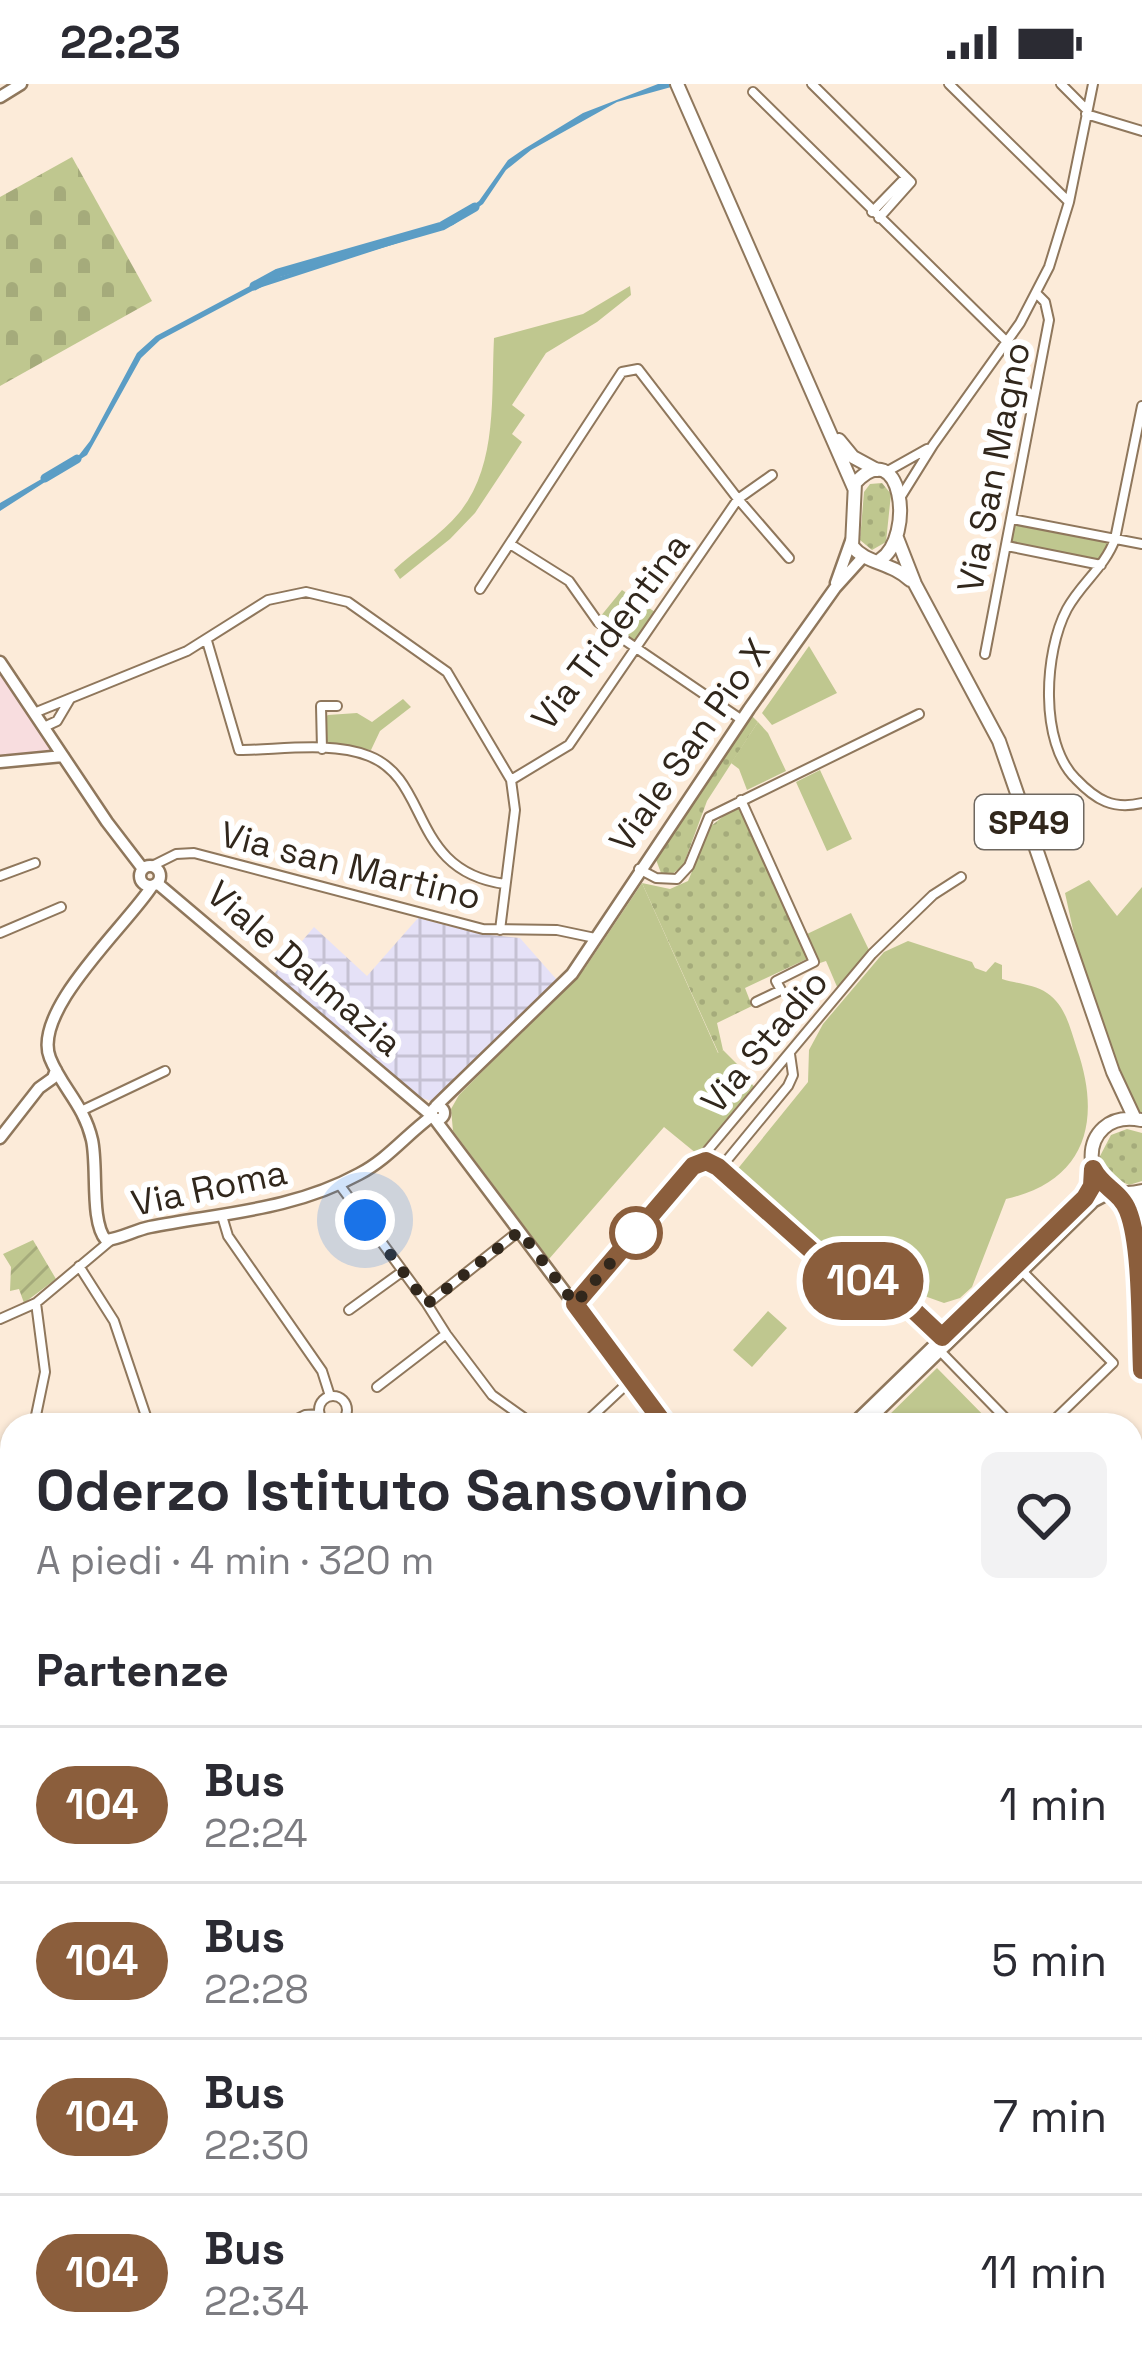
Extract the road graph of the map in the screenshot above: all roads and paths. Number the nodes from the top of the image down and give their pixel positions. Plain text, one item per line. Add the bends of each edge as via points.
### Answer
1 (21, 84) edge
2 (812, 84) edge
3 (949, 84) edge
4 (1061, 84) edge
5 (1093, 84) edge
6 (678, 86) edge
7 (753, 92) dead end
8 (0, 97) edge
9 (1087, 112) junction
10 (1142, 131) edge
11 (1069, 202) junction
12 (876, 215) junction
13 (1036, 293) junction
14 (1006, 341) junction
15 (1142, 406) edge
16 (831, 430) junction
17 (933, 445) junction
18 (881, 471) junction
19 (772, 475) dead end
20 (854, 488) junction
21 (738, 499) junction
22 (900, 499) junction
23 (1012, 519) junction
24 (896, 538) junction
25 (1114, 539) junction
26 (851, 541) junction
27 (510, 544) junction
28 (1142, 544) edge
29 (1007, 546) junction
30 (863, 557) junction
31 (789, 558) dead end
32 (880, 560) junction
33 (1102, 565) junction
34 (915, 584) junction
35 (835, 588) junction
36 (479, 589) dead end
37 (207, 641) junction
38 (637, 648) junction
39 (985, 654) dead end
40 (0, 662) edge
41 (70, 697) junction
42 (337, 706) dead end
43 (34, 713) junction
44 (919, 714) dead end
45 (742, 720) junction
46 (44, 727) junction
47 (322, 749) junction
48 (63, 756) junction
49 (0, 762) edge
50 (511, 781) junction
51 (741, 800) junction
52 (1142, 803) edge
53 (35, 863) dead end
54 (640, 869) junction
55 (153, 875) junction
56 (0, 876) edge
57 (961, 877) dead end
58 (505, 884) junction
59 (61, 907) dead end
60 (500, 930) junction
61 (0, 933) edge
62 (595, 938) junction
63 (756, 1002) dead end
64 (790, 1053) junction
65 (165, 1071) dead end
66 (1113, 1072) junction
67 (53, 1075) junction
68 (771, 1075) junction
69 (786, 1088) junction
70 (83, 1111) junction
71 (437, 1112) junction
72 (1139, 1120) edge
73 (1109, 1124) junction
74 (0, 1138) edge
75 (707, 1156) junction
76 (718, 1167) junction
77 (1093, 1169) junction
78 (338, 1183) junction
79 (1115, 1192) junction
80 (1142, 1192) edge
81 (1142, 1201) edge
82 (222, 1216) junction
83 (98, 1228) junction
84 (520, 1231) junction
85 (1134, 1232) junction
86 (110, 1241) junction
87 (94, 1253) junction
88 (80, 1266) junction
89 (1019, 1268) junction
90 (403, 1271) junction
91 (36, 1303) junction
92 (427, 1304) junction
93 (575, 1304) junction
94 (349, 1310) dead end
95 (0, 1319) edge
96 (446, 1334) junction
97 (941, 1344) junction
98 (1142, 1369) edge
99 (631, 1380) junction
100 (377, 1387) dead end
101 (330, 1396) junction
102 (36, 1413) edge
103 (145, 1413) edge
104 (319, 1413) edge
105 (346, 1413) edge
106 (517, 1413) edge
107 (596, 1413) edge
108 (656, 1413) edge
109 (877, 1413) edge
110 (1001, 1413) edge
111 (1061, 1413) edge

1 - 8 street
2 - 12 street via 909,180
3 - 11 street
4 - 9 street
5 - 9 street
6 - 16 main road
7 - 12 street
9 - 10 street
9 - 11 street
11 - 13 street
12 - 14 street
13 - 14 street
13 - 23 street, Via San Magno via 1048,320
14 - 17 street
15 - 25 street
16 - 18 main road via 853,457
16 - 20 main road
17 - 18 street
17 - 22 street
18 - 20 main road via 860,477
18 - 22 main road
19 - 21 street
20 - 26 main road
21 - 27 street via 631,368
21 - 31 street
21 - 38 street, Via Tridentina
22 - 24 main road, SP49
23 - 25 street
23 - 29 street, Via San Magno
24 - 32 main road
24 - 34 main road, SP49
25 - 28 street
25 - 33 street
26 - 30 main road
26 - 35 street, Viale San Pio X
27 - 36 street
27 - 38 street via 569,581 598,622
29 - 33 street
29 - 39 street, Via San Magno
30 - 32 main road, SP49
30 - 35 street, Viale San Pio X
32 - 34 main road, SP49
33 - 52 street via 1060,623 1050,714 1065,768 1088,792 1118,806
34 - 66 main road, SP49 via 999,740
35 - 45 street, Viale San Pio X
37 - 41 street
37 - 47 street via 239,750
37 - 50 street via 279,596 307,592 348,602 447,672
38 - 45 street
38 - 50 street, Via Tridentina via 569,745
40 - 43 street, Viale Dalmazia
41 - 43 street
41 - 46 street
42 - 47 street via 321,706
43 - 46 street, Viale Dalmazia
44 - 51 street
45 - 54 street, Viale San Pio X
46 - 48 street, Viale Dalmazia
47 - 58 street via 380,760 451,863
48 - 49 street
48 - 55 street, Viale Dalmazia
50 - 58 street
51 - 54 street via 709,817 677,879
51 - 63 street via 814,962
53 - 56 street
54 - 62 street, Viale San Pio X
55 - 60 street, Via san Martino via 166,859 194,853
55 - 67 street via 64,998 48,1044
55 - 71 street, Viale Dalmazia
57 - 64 street, Via Stadio via 899,925
58 - 60 street
59 - 61 street
60 - 62 street, Via san Martino
62 - 71 street, Via Roma via 572,974
64 - 68 street, Via Stadio
64 - 69 street
65 - 70 street
66 - 72 main road, SP49
66 - 73 main road, SP49
67 - 70 street
67 - 74 street
68 - 69 street
68 - 75 street, Via Stadio
69 - 76 street
70 - 83 street
71 - 78 street, Via Roma via 390,1155
71 - 84 street, Viale Dalmazia
72 - 73 main road, SP49
73 - 77 main road, SP49 via 1094,1141
75 - 76 street
75 - 93 street, Via Stadio
76 - 97 street via 830,1267 905,1302
77 - 79 main road
77 - 89 street via 1089,1193
78 - 82 street, Via Roma
78 - 90 street
79 - 80 main road
79 - 85 main road
79 - 89 street
81 - 85 main road
82 - 86 street, Via Roma
82 - 101 street via 322,1371
83 - 86 street
83 - 87 street
84 - 92 street
84 - 93 street, Viale Dalmazia
85 - 98 main road
86 - 87 street, Via Roma
87 - 88 street, Via Roma
88 - 91 street, Via Roma
88 - 103 street via 114,1322
89 - 97 street
89 - 111 street via 1113,1363
90 - 92 street
90 - 94 street
91 - 95 street, Via Roma
91 - 102 street via 45,1372
92 - 96 street
93 - 99 street, Viale Dalmazia
96 - 100 street
96 - 106 street via 492,1395
97 - 109 street
97 - 110 street
99 - 107 street
99 - 108 street, Viale Dalmazia
101 - 104 street
101 - 105 street via 345,1403

